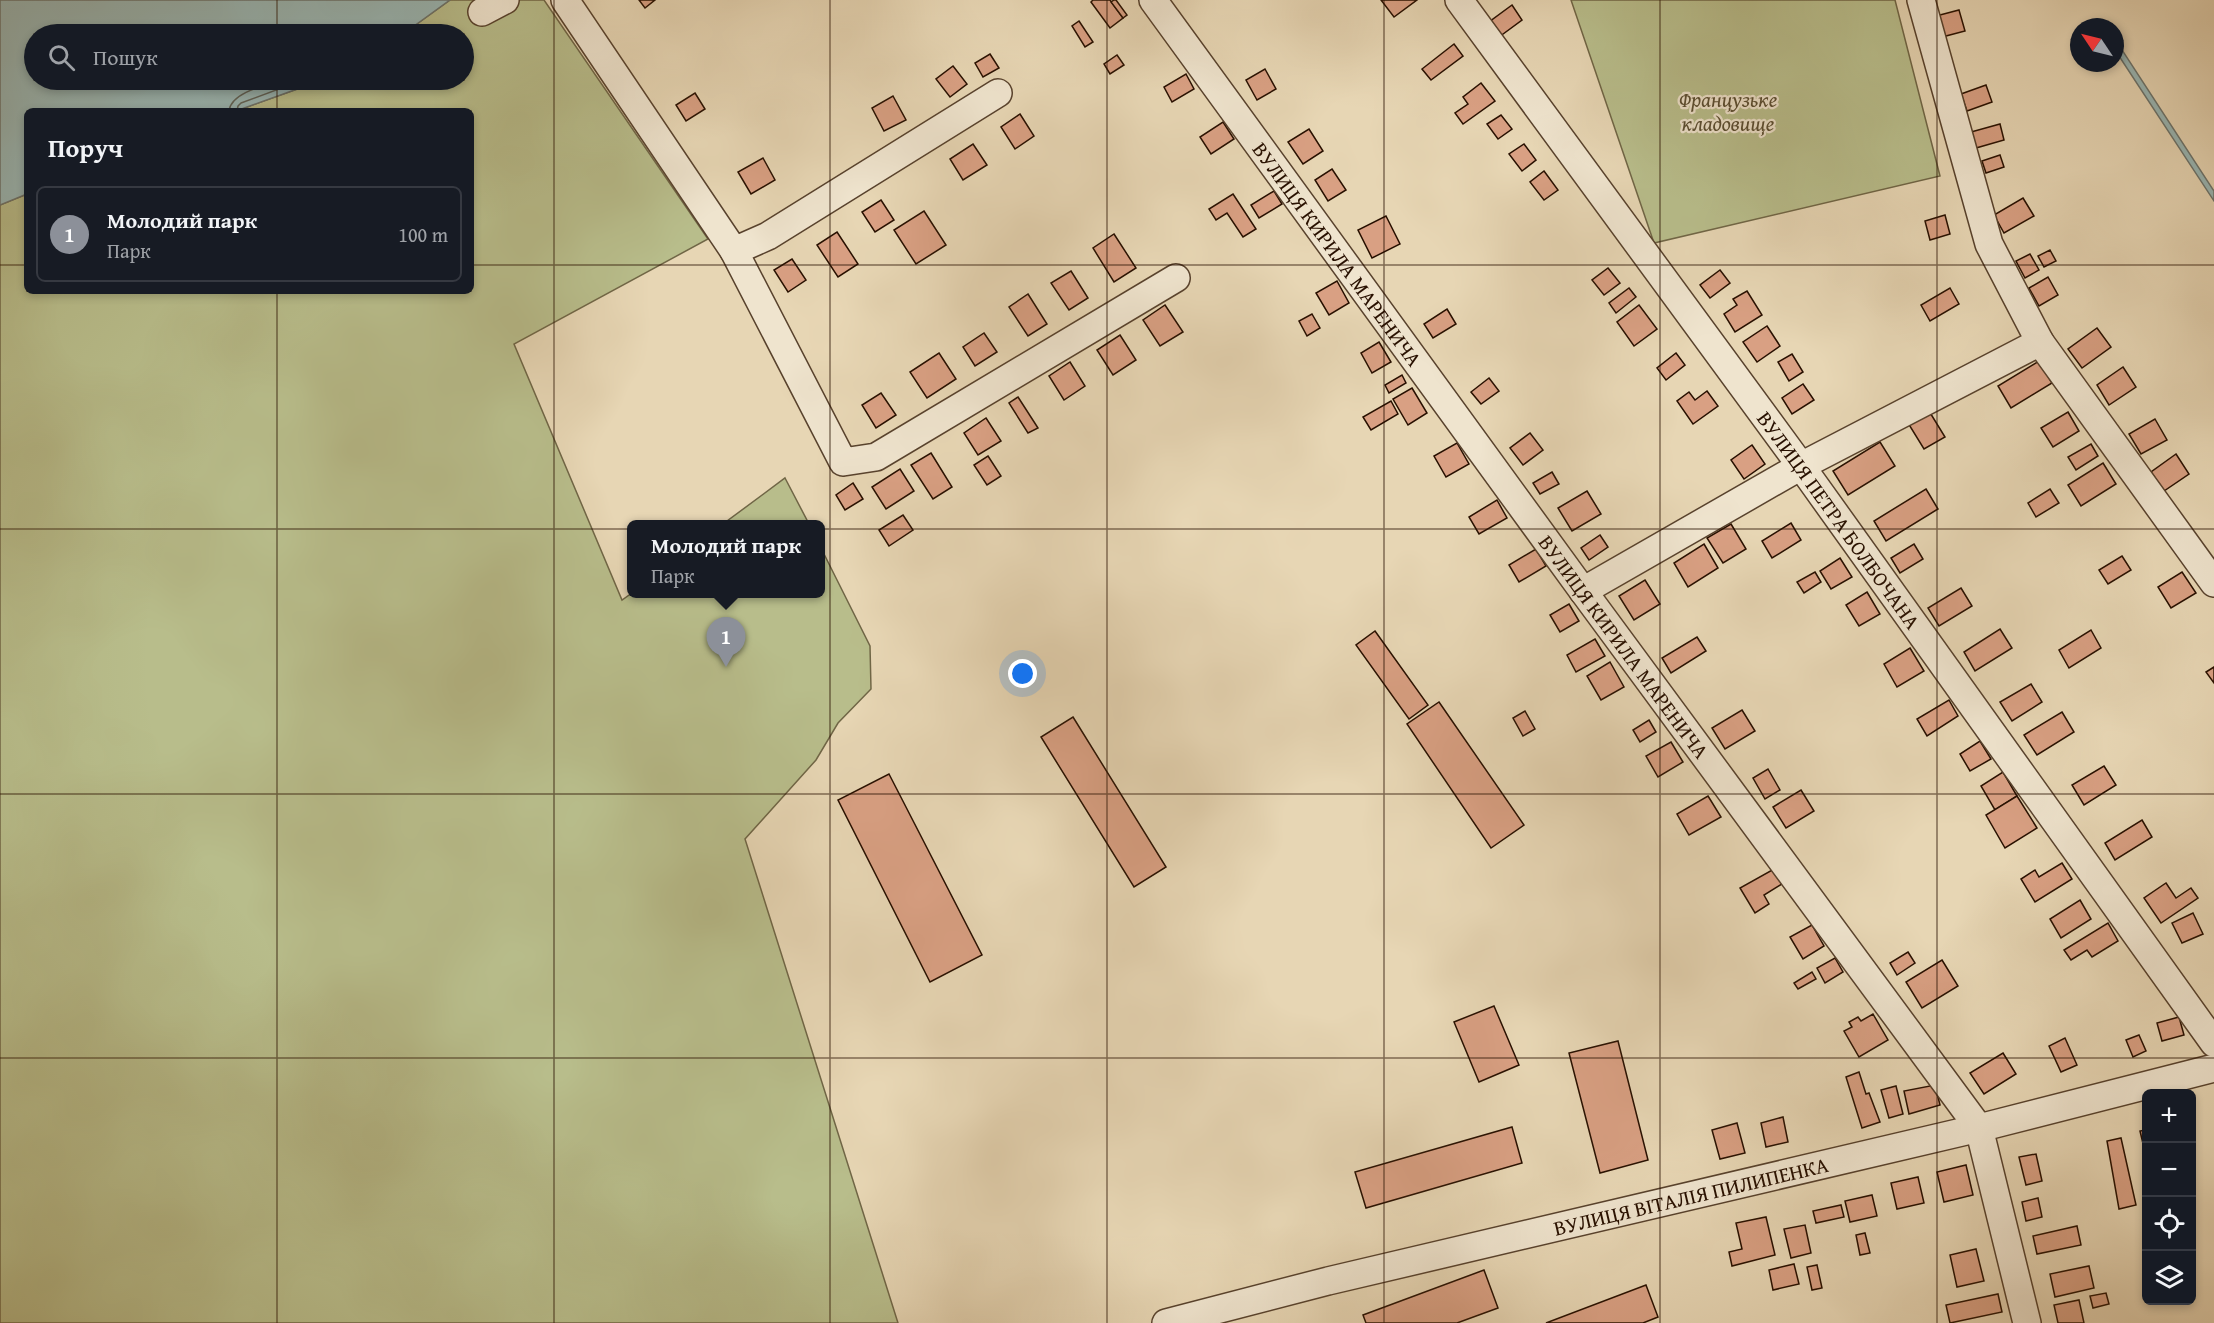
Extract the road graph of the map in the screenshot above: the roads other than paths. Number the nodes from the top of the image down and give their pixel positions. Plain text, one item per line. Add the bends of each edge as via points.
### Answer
1 (565, 0) edge
2 (1153, 0) edge
3 (1459, 0) edge
4 (1921, 0) edge
5 (998, 93) dead end
6 (734, 251) junction
7 (1176, 278) dead end
8 (2040, 342) junction
9 (1801, 466) junction
10 (2214, 583) edge
11 (1583, 591) junction
12 (2214, 1043) edge
13 (2214, 1068) edge
14 (1979, 1128) junction
15 (1172, 1322) edge
16 (2027, 1323) edge

1 - 6 street
2 - 11 street, ВУЛИЦЯ КИРИЛА МАРЕНИЧА
3 - 9 street, ВУЛИЦЯ ПЕТРА БОЛБОЧАНА
4 - 8 street via 1989,244
5 - 6 street via 768,236
6 - 7 street via 843,462 876,457
8 - 9 street
8 - 10 street
9 - 11 street
9 - 12 street, ВУЛИЦЯ ПЕТРА БОЛБОЧАНА
11 - 14 street, ВУЛИЦЯ КИРИЛА МАРЕНИЧА
13 - 14 street, ВУЛИЦЯ ВІТАЛІЯ ПИЛИПЕНКА
14 - 15 street, ВУЛИЦЯ ВІТАЛІЯ ПИЛИПЕНКА via 1328,1281
14 - 16 street, ВУЛИЦЯ КИРИЛА МАРЕНИЧА

